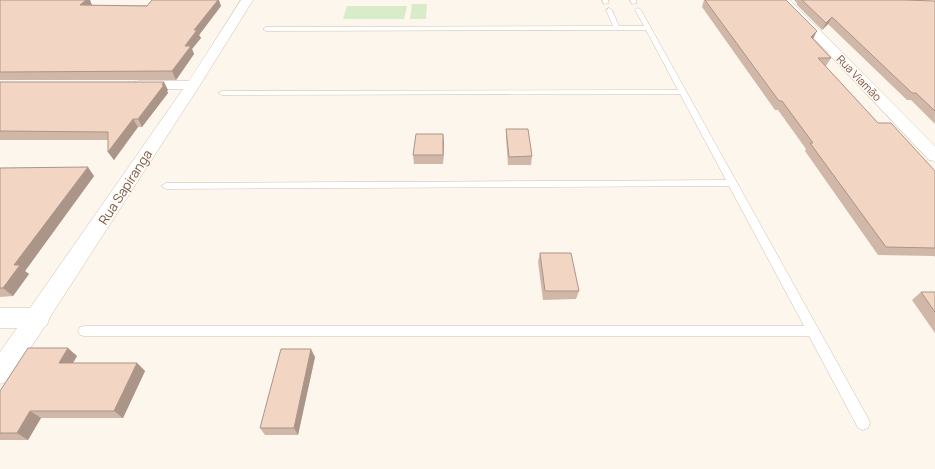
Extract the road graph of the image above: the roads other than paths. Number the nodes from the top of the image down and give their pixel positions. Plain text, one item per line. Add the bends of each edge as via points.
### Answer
1 (247, 0) edge
2 (784, 0) edge
3 (635, 4) edge
4 (609, 10) dead end
5 (648, 28) junction
6 (617, 29) junction
7 (266, 30) dead end
8 (123, 85) edge
9 (193, 85) junction
10 (683, 92) junction
11 (222, 93) dead end
12 (935, 156) edge
13 (732, 184) junction
14 (166, 186) dead end
15 (0, 318) edge
16 (38, 318) junction
17 (84, 331) dead end
18 (813, 331) junction
19 (0, 373) edge
20 (863, 423) dead end

1 - 9 street, Rua Sapiranga
2 - 12 street, Rua Viamão
3 - 5 lane
4 - 6 lane
5 - 6 lane
5 - 10 lane
6 - 7 lane
8 - 9 street
9 - 16 street, Rua Sapiranga
10 - 11 lane
10 - 13 lane
13 - 14 lane
13 - 18 lane
15 - 16 street
16 - 19 street, Rua Sapiranga
17 - 18 lane
18 - 20 lane

